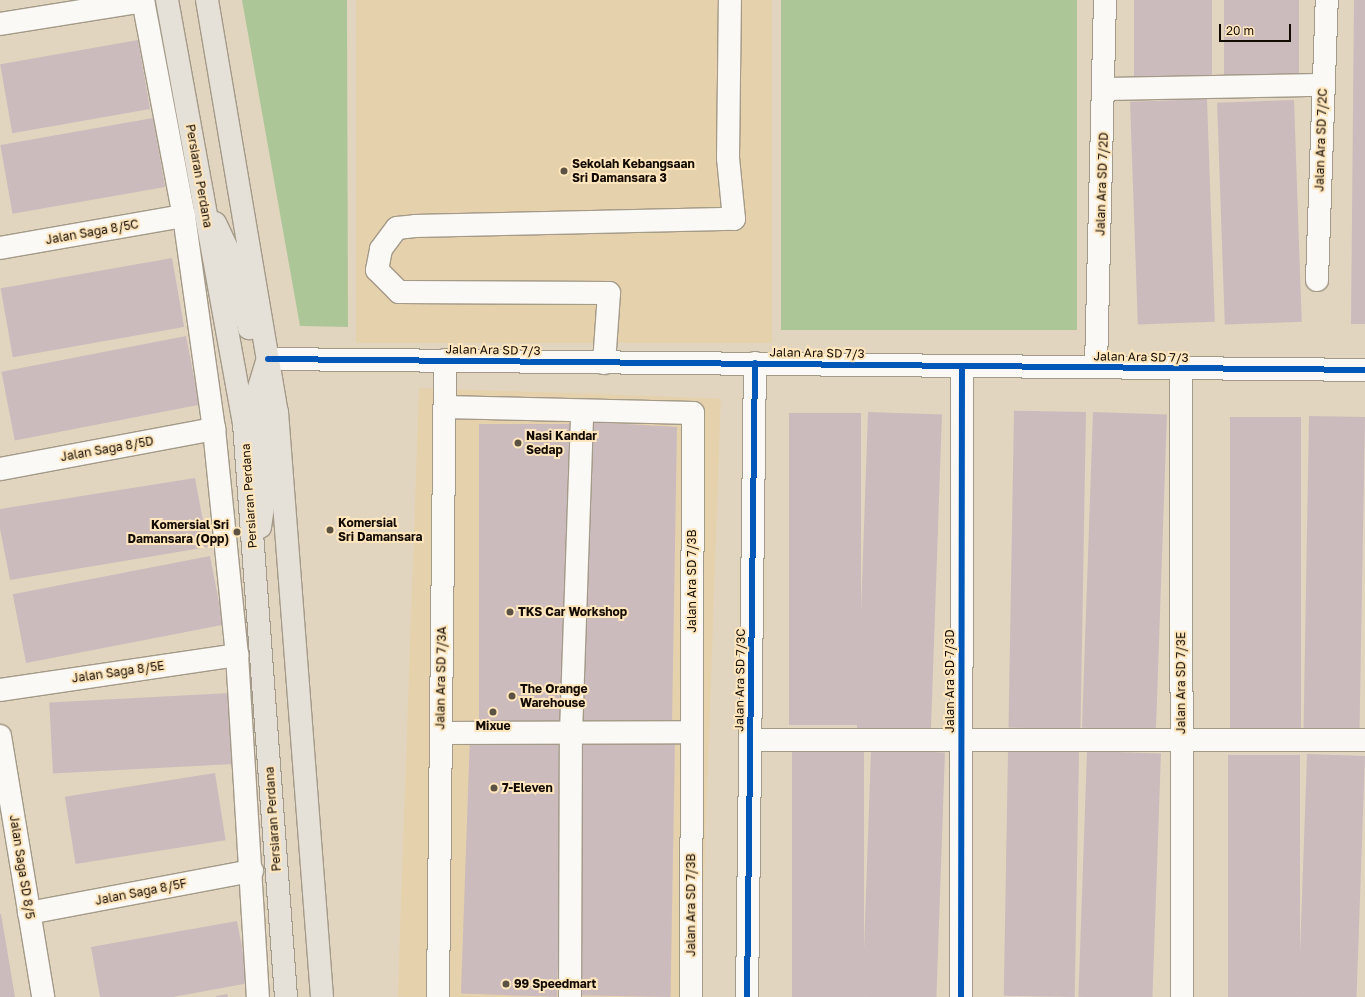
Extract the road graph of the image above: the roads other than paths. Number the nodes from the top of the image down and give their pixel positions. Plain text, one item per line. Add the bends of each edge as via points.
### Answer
1 (143, 0) edge
2 (167, 0) edge
3 (206, 0) edge
4 (730, 0) edge
5 (1106, 0) edge
6 (1327, 0) edge
7 (0, 24) edge
8 (1322, 85) junction
9 (1105, 88) junction
10 (203, 198) junction
11 (184, 216) junction
12 (0, 248) edge
13 (1317, 280) dead end
14 (268, 359) junction
15 (445, 360) junction
16 (604, 363) junction
17 (755, 363) junction
18 (962, 366) junction
19 (1096, 367) junction
20 (1181, 368) junction
21 (1365, 370) edge
22 (444, 407) junction
23 (582, 411) junction
24 (214, 429) junction
25 (0, 468) edge
26 (254, 561) junction
27 (237, 655) junction
28 (0, 690) edge
29 (691, 732) junction
30 (571, 733) junction
31 (441, 734) junction
32 (0, 736) edge
33 (961, 737) junction
34 (1182, 739) junction
35 (750, 740) junction
36 (1365, 740) edge
37 (252, 871) junction
38 (29, 913) junction
39 (43, 997) edge
40 (258, 997) edge
41 (286, 997) edge
42 (322, 997) edge
43 (438, 997) edge
44 (570, 997) edge
45 (691, 997) edge
46 (747, 997) edge
47 (961, 997) edge
48 (1182, 997) edge

1 - 7 street
1 - 11 street
2 - 10 main road, Persiaran Perdana
3 - 14 main road
4 - 16 street via 728,158 734,219 415,226 396,228 381,249 377,270 399,292 610,293
5 - 9 street, Jalan Ara SD 7/2D
6 - 8 street, Jalan Ara SD 7/2C
8 - 9 street
8 - 13 street, Jalan Ara SD 7/2C
9 - 19 street, Jalan Ara SD 7/2D
10 - 14 main road via 234,263 250,334
10 - 26 main road, Persiaran Perdana via 244,424
11 - 12 street, Jalan Saga 8/5C
11 - 24 street
14 - 15 street, Jalan Ara SD 7/3
14 - 26 main road via 258,391 266,487
14 - 42 main road via 277,412
15 - 16 street, Jalan Ara SD 7/3
15 - 22 street, Jalan Ara SD 7/3A
16 - 17 street, Jalan Ara SD 7/3
17 - 18 street, Jalan Ara SD 7/3
17 - 35 street, Jalan Ara SD 7/3C
18 - 19 street, Jalan Ara SD 7/3
18 - 33 street, Jalan Ara SD 7/3D
19 - 20 street, Jalan Ara SD 7/3
20 - 21 street, Jalan Ara SD 7/3
20 - 34 street, Jalan Ara SD 7/3E
22 - 23 street, Jalan Ara SD 7/3B
22 - 31 street, Jalan Ara SD 7/3A
23 - 29 street, Jalan Ara SD 7/3B via 693,413
23 - 30 street
24 - 25 street, Jalan Saga 8/5D
24 - 27 street
26 - 41 main road, Persiaran Perdana
27 - 28 street, Jalan Saga 8/5E
27 - 37 street
29 - 30 street
29 - 45 street, Jalan Ara SD 7/3B
30 - 31 street
30 - 44 street
31 - 43 street, Jalan Ara SD 7/3A
32 - 38 street, Jalan Saga SD 8/5
33 - 34 street
33 - 35 street
33 - 47 street, Jalan Ara SD 7/3D
34 - 36 street
34 - 48 street, Jalan Ara SD 7/3E
35 - 46 street, Jalan Ara SD 7/3C
37 - 38 street, Jalan Saga 8/5F
37 - 40 street
38 - 39 street, Jalan Saga SD 8/5

